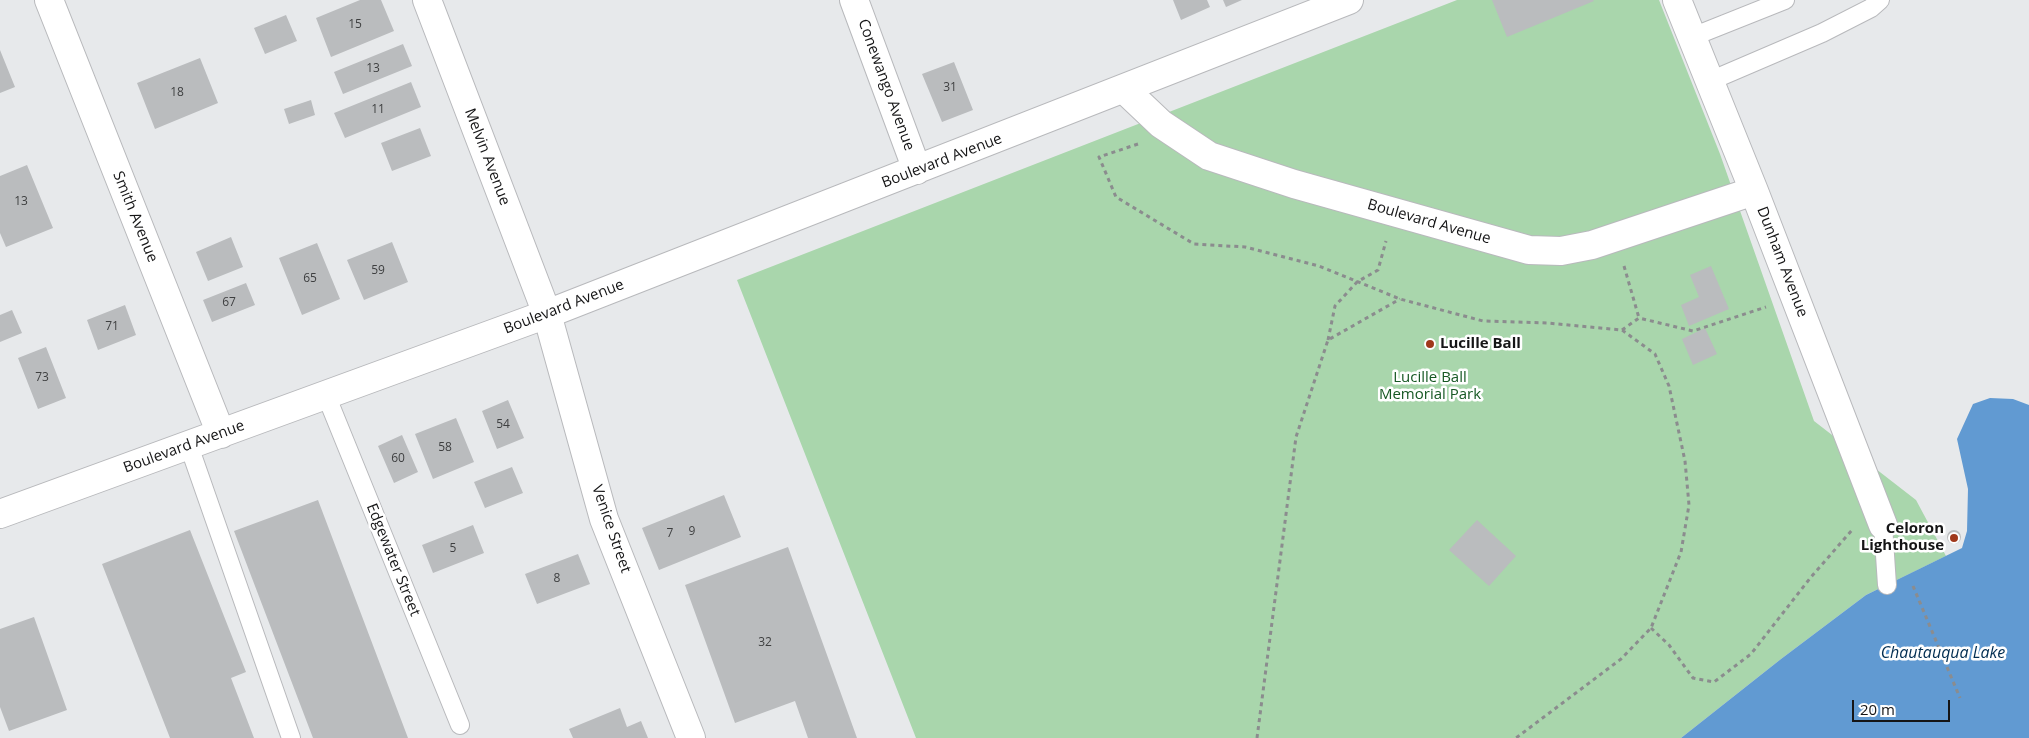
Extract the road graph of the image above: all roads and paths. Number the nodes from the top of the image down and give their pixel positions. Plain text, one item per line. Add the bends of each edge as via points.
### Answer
1 (49, 0) edge
2 (427, 0) edge
3 (854, 0) edge
4 (1349, 0) edge
5 (1677, 0) edge
6 (1786, 0) edge
7 (1880, 0) edge
8 (1692, 37) junction
9 (1710, 81) junction
10 (1124, 90) junction
11 (1174, 132) junction
12 (917, 170) junction
13 (1754, 191) junction
14 (1395, 212) junction
15 (1613, 238) junction
16 (1357, 282) junction
17 (1794, 295) junction
18 (1400, 299) junction
19 (547, 314) junction
20 (1639, 318) junction
21 (1622, 330) junction
22 (1328, 340) junction
23 (326, 396) junction
24 (220, 434) junction
25 (189, 446) junction
26 (0, 514) edge
27 (1879, 514) junction
28 (1912, 584) dead end
29 (1887, 585) dead end
30 (1651, 628) junction
31 (1960, 698) dead end
32 (460, 725) dead end
33 (291, 738) edge
34 (691, 738) edge
35 (1257, 738) edge
36 (1516, 738) edge

1 - 24 street, Smith Avenue
2 - 19 street, Melvin Avenue
3 - 12 street, Conewango Avenue
4 - 10 street, Boulevard Avenue
5 - 8 street, Dunham Avenue
6 - 8 lane
7 - 9 lane via 1871,8 1822,32
8 - 9 street, Dunham Avenue
9 - 13 street, Dunham Avenue
10 - 11 street, Boulevard Avenue
10 - 12 street, Boulevard Avenue
11 - 14 street, Boulevard Avenue via 1209,156
11 - 16 path via 1099,157 1116,197 1194,244 1245,248 1319,266
12 - 19 street, Boulevard Avenue
13 - 15 street, Boulevard Avenue
13 - 17 street, Dunham Avenue
14 - 15 street, Boulevard Avenue via 1529,250 1561,251
14 - 16 path via 1378,270
15 - 20 path
16 - 18 path
16 - 22 path via 1335,306
17 - 20 path via 1751,313 1693,331
17 - 27 street, Dunham Avenue
18 - 21 path via 1483,320
18 - 22 path
19 - 23 street, Boulevard Avenue
19 - 34 street, Venice Street via 604,519
20 - 21 path
21 - 30 path via 1655,354 1659,362 1669,386 1685,470 1688,505 1681,552
22 - 35 path via 1296,437
23 - 24 street, Boulevard Avenue
23 - 32 lane, Edgewater Street
24 - 25 street, Boulevard Avenue
25 - 26 street, Boulevard Avenue
25 - 33 lane
27 - 29 lane
27 - 30 path via 1811,577 1751,654 1714,682 1693,678 1669,644
28 - 31 path
30 - 36 path via 1621,660

